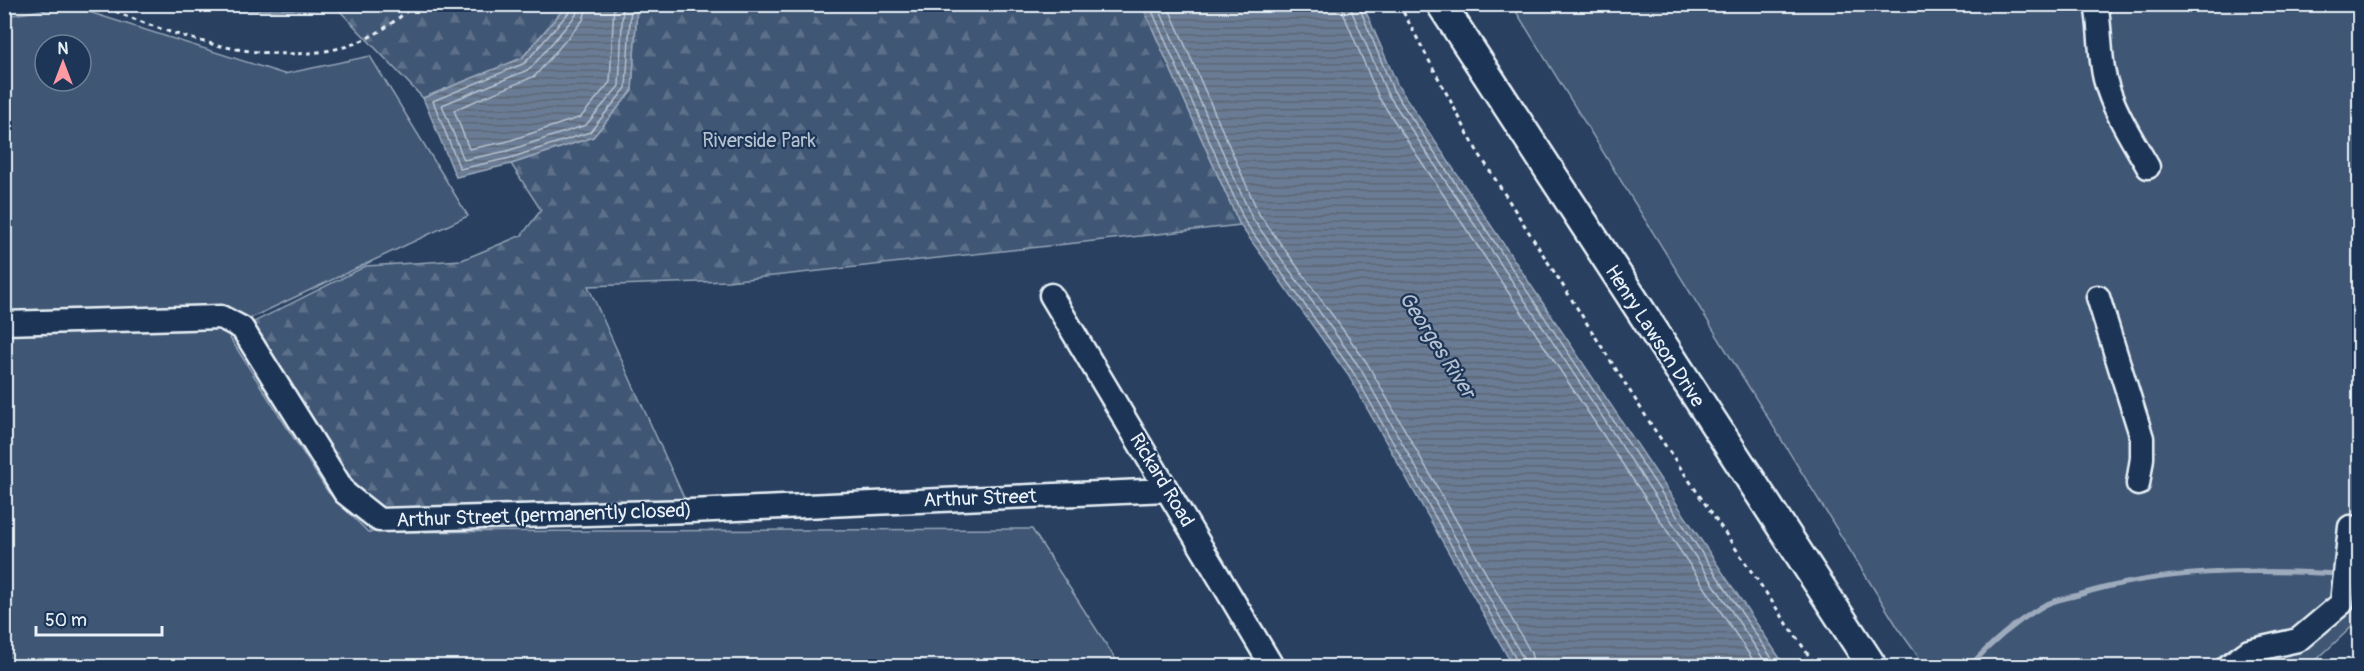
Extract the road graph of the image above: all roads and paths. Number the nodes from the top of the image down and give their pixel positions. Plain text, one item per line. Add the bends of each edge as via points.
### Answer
1 (99, 4) edge
2 (415, 4) edge
3 (1399, 4) edge
4 (1441, 4) edge
5 (2096, 4) edge
6 (2148, 167) dead end
7 (1051, 295) dead end
8 (2098, 297) dead end
9 (4, 323) edge
10 (2138, 484) dead end
11 (1167, 490) junction
12 (792, 505) joint
13 (2350, 538) dead end
14 (1272, 666) edge
15 (1816, 666) edge
16 (1872, 666) edge
17 (2228, 666) edge

1 - 2 path via 199,41 287,54 319,52 362,40 380,32
3 - 15 path via 1482,159 1654,429
4 - 16 main road, Henry Lawson Drive
5 - 6 street via 2108,90
7 - 11 street, Rickard Road
8 - 10 street via 2142,438
9 - 12 street, Arthur Street (permanently closed) via 221,317 242,328 345,492 379,520
11 - 12 street, Arthur Street
11 - 14 street, Rickard Road
13 - 17 street via 2342,603 2303,637 2249,651

